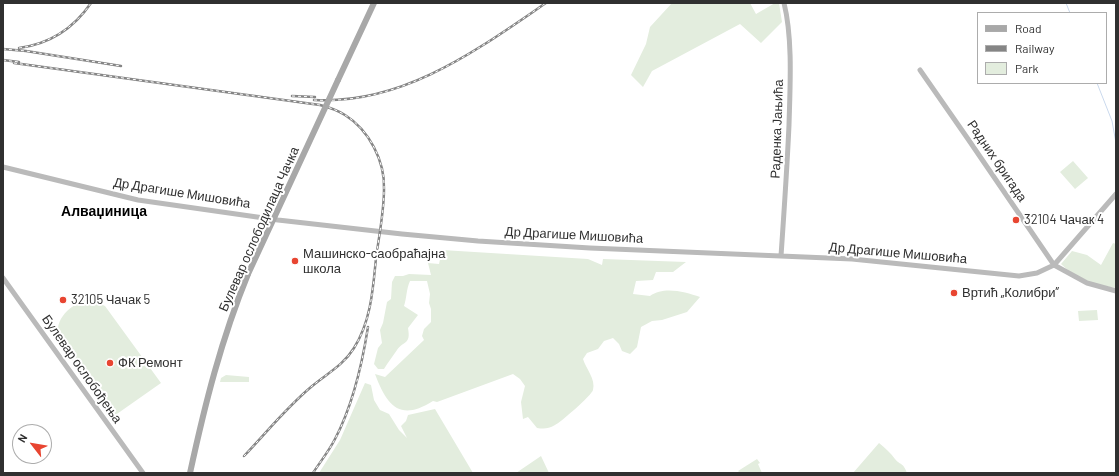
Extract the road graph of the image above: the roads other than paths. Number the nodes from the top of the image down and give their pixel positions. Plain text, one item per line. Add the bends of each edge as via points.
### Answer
1 (374, 3) edge
2 (784, 3) edge
3 (920, 70) dead end
4 (3, 166) edge
5 (1116, 194) edge
6 (781, 256) junction
7 (1054, 265) junction
8 (3, 278) edge
9 (1116, 291) edge
10 (143, 473) edge
11 (190, 473) edge

1 - 11 main road, Булевар ослободилаца Чачка, bridge via 236,304 216,365
2 - 6 main road, Раденка Јањића via 789,45 790,102
3 - 7 main road, Радних бригада
4 - 6 main road, Др Драгише Мишовића via 138,200 278,220 515,244
5 - 7 main road, Др Драгише Мишовића
6 - 7 main road, Др Драгише Мишовића via 859,260 1019,276 1037,273
7 - 9 main road via 1087,283
8 - 10 main road, Булевар ослобођења

